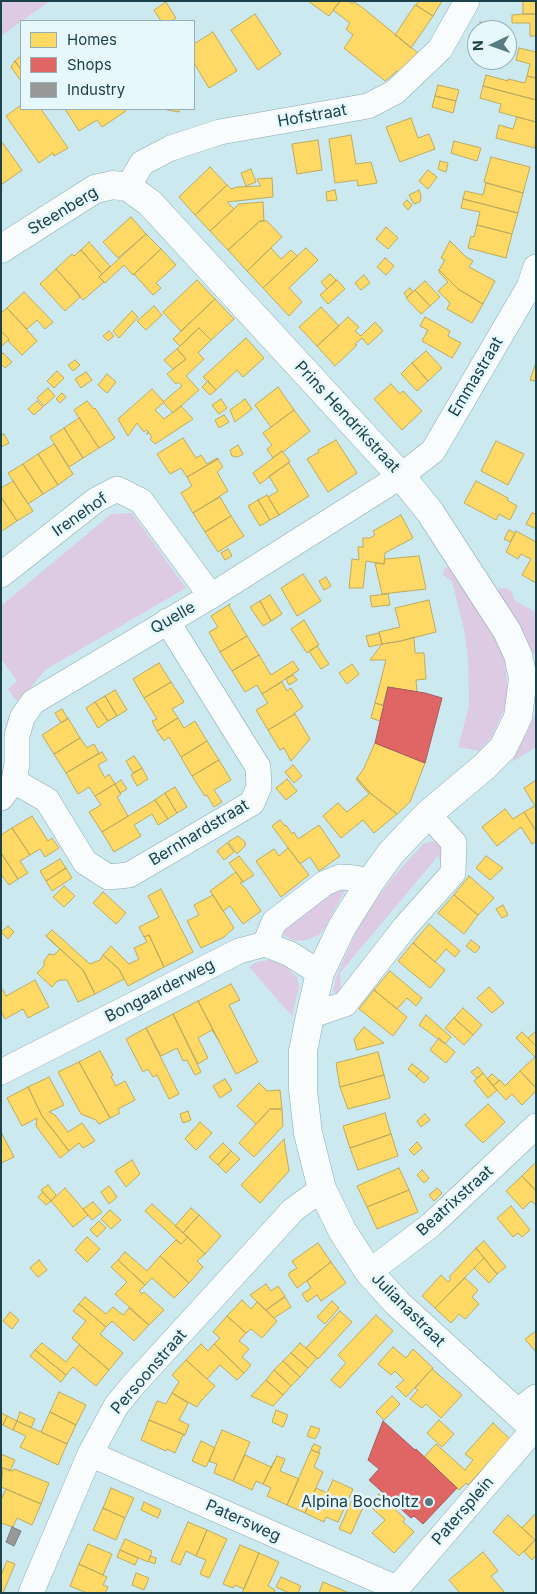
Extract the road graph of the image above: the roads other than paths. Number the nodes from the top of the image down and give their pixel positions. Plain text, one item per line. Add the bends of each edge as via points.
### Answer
1 (467, 1) edge
2 (128, 187) junction
3 (1, 249) edge
4 (534, 281) edge
5 (401, 476) junction
6 (1, 575) edge
7 (211, 596) junction
8 (166, 621) junction
9 (529, 679) edge
10 (8, 790) edge
11 (428, 814) junction
12 (370, 882) junction
13 (265, 944) junction
14 (320, 973) junction
15 (310, 1016) junction
16 (1, 1072) edge
17 (536, 1126) edge
18 (322, 1189) junction
19 (369, 1272) junction
20 (531, 1417) edge
21 (90, 1454) junction
22 (394, 1590) edge
23 (31, 1593) edge

1 - 2 street, Hofstraat via 440,49 395,92 368,106 220,132 171,148 142,163
2 - 3 street, Steenberg via 95,190
2 - 5 street, Prins Hendrikstraat via 150,203
4 - 5 street, Emmastraat via 433,451
5 - 7 street, Quelle
5 - 9 street, Prins Hendrikstraat via 430,512 507,631
6 - 7 street, Irenehof via 96,500 117,490 141,501
7 - 8 street, Quelle
8 - 10 street, Quelle via 33,702 22,718 17,736 17,764
8 - 10 street, Bernhardstraat via 258,767 259,786 252,803 129,875 108,877 85,862 47,800
9 - 11 street, Julianastraat via 518,717 503,748
11 - 12 street, Julianastraat via 391,853
11 - 15 street via 454,843 453,873 405,927 345,1004
12 - 13 street via 340,877 325,883 274,922
12 - 14 street, Julianastraat via 342,927
13 - 14 street via 290,954
13 - 16 street, Bongaarderweg via 239,951
14 - 15 street, Julianastraat
15 - 18 street, Julianastraat via 303,1051 303,1090 308,1133
17 - 19 street, Beatrixstraat via 431,1226
18 - 19 street, Julianastraat via 343,1232
18 - 21 street, Persoonstraat via 293,1210 134,1384 116,1406
19 - 20 street, Julianastraat via 397,1303
20 - 22 street, Patersplein
21 - 22 street, Patersweg
21 - 23 street, Persoonstraat

